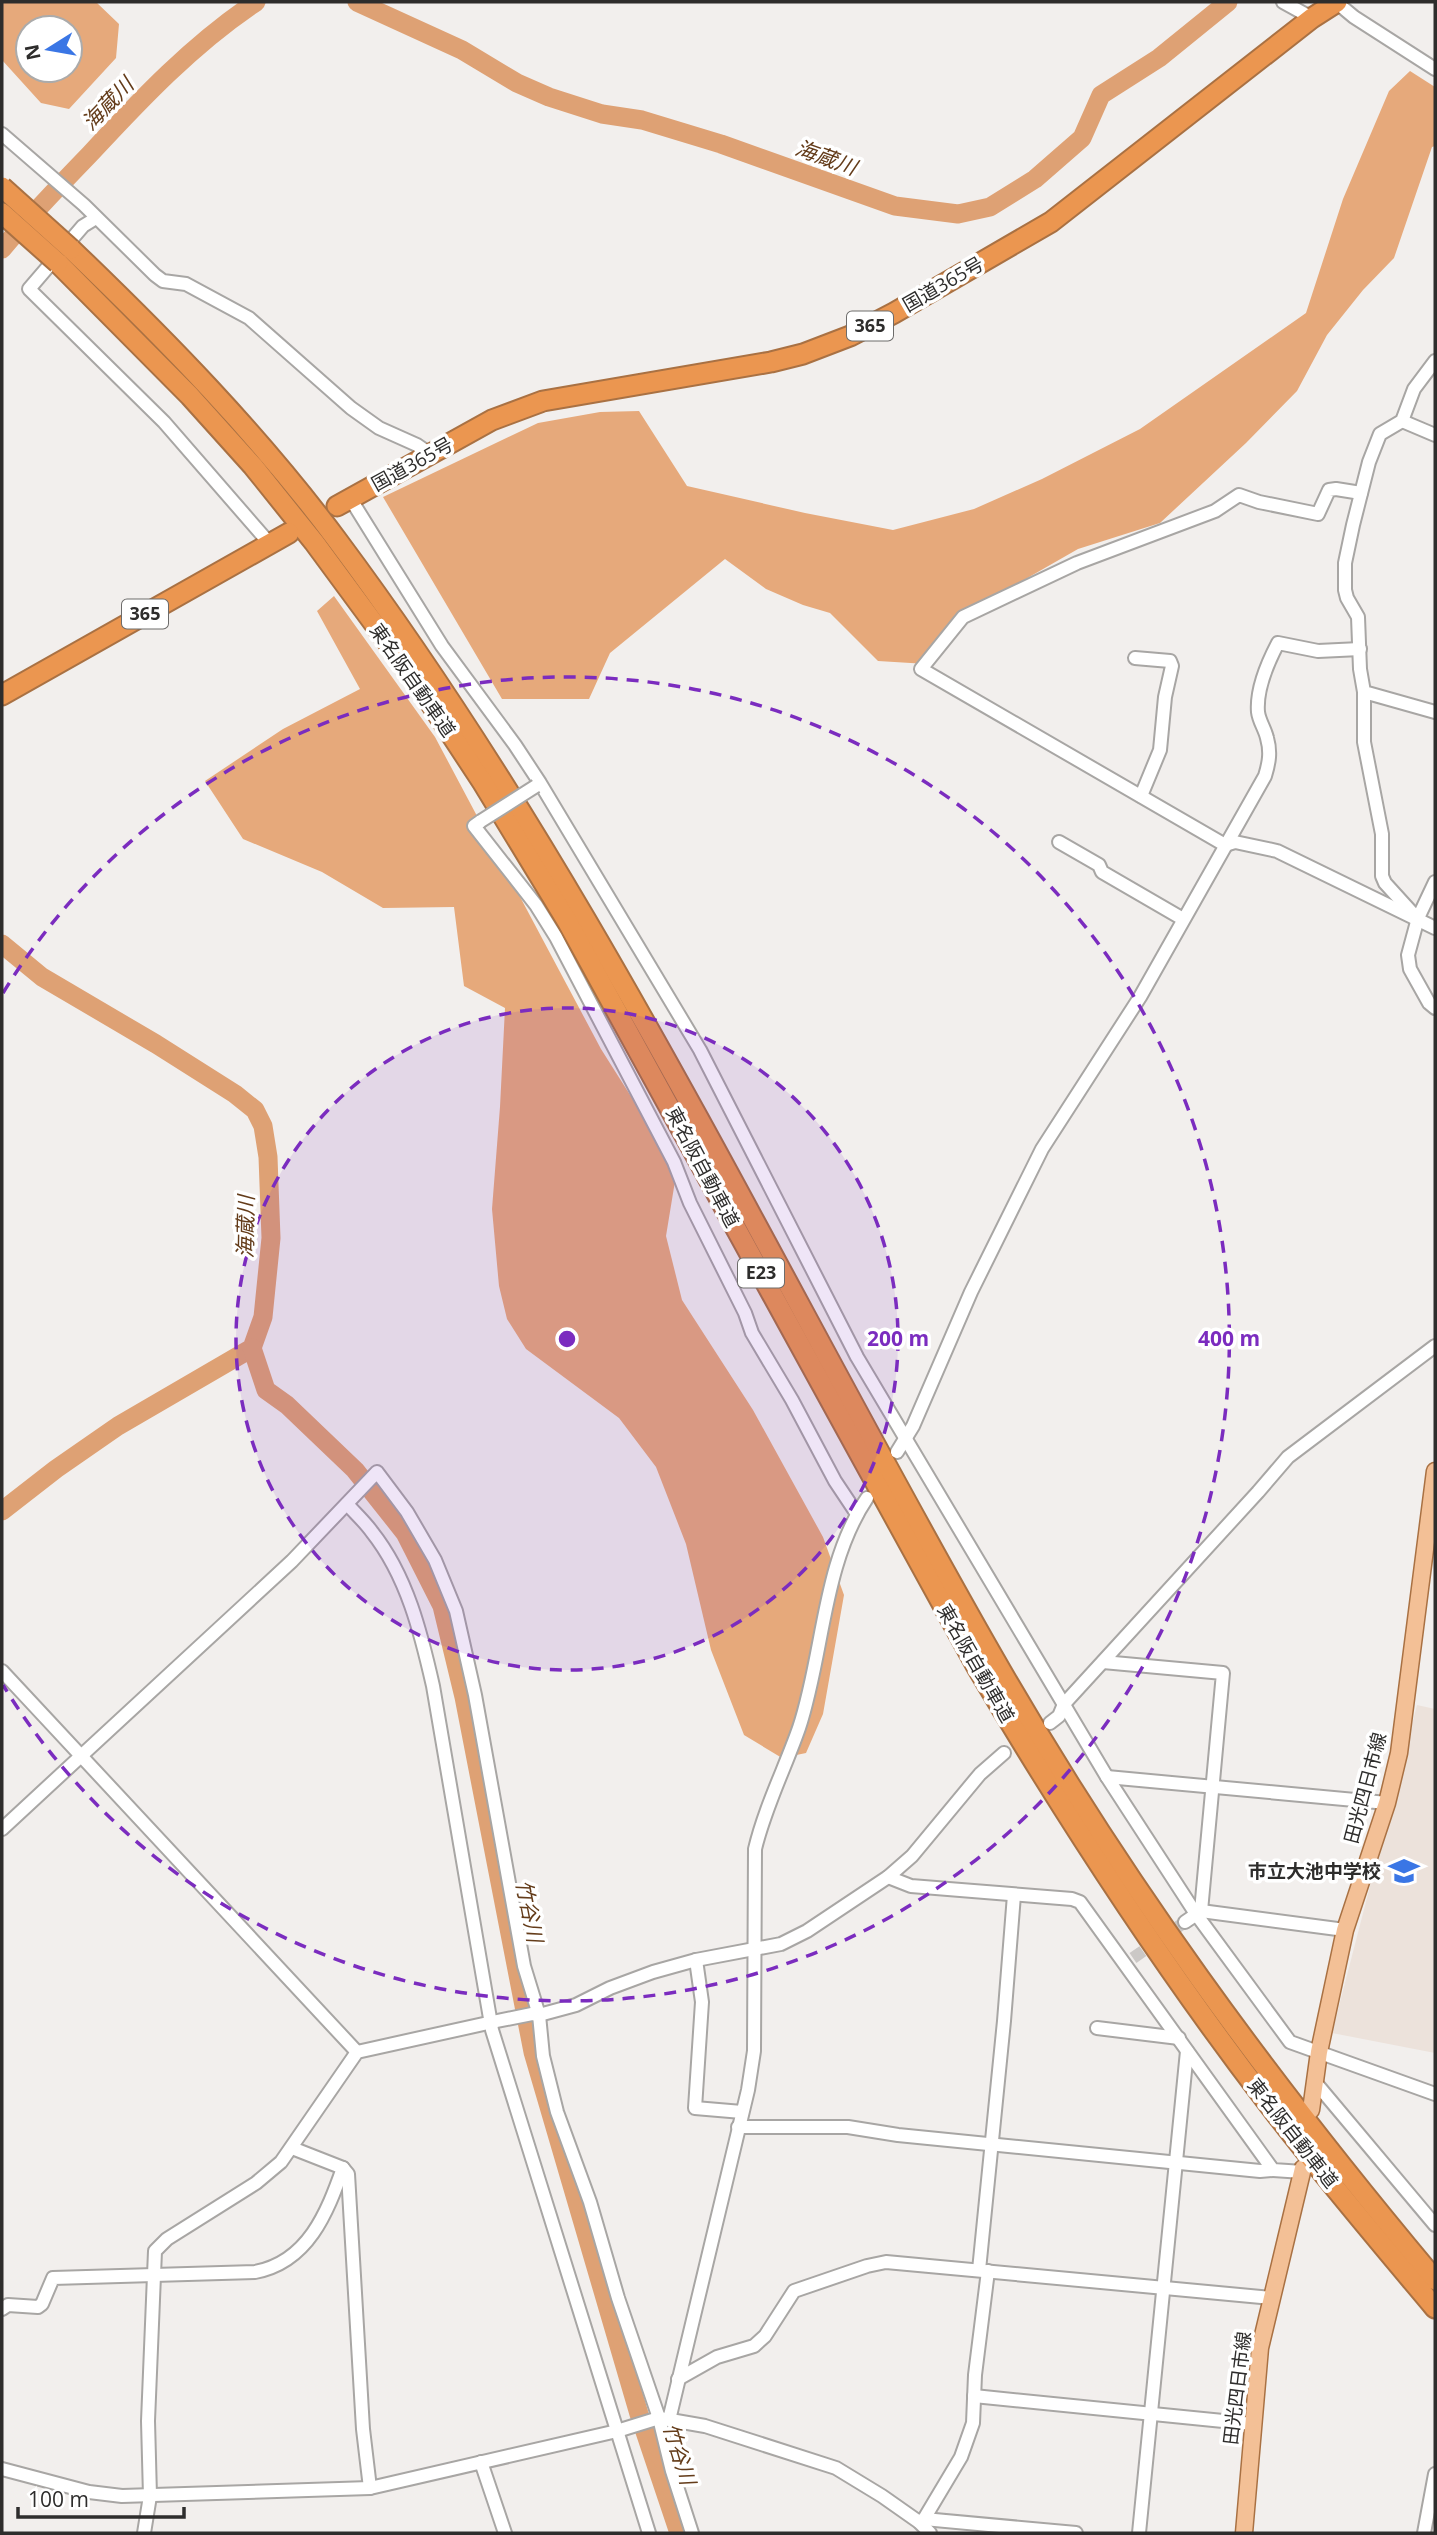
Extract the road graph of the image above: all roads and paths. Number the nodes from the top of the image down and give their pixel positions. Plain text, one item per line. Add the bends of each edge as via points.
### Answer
1 (1283, 2) edge
2 (1337, 2) edge
3 (1309, 16) junction
4 (1435, 69) edge
5 (2, 134) edge
6 (2, 187) edge
7 (2, 213) edge
8 (96, 218) junction
9 (64, 256) junction
10 (1435, 360) edge
11 (1402, 421) junction
12 (1435, 435) edge
13 (430, 454) junction
14 (1362, 493) junction
15 (343, 502) joint
16 (289, 533) dead end
17 (270, 544) junction
18 (1360, 649) junction
19 (1135, 658) dead end
20 (1364, 692) junction
21 (2, 695) edge
22 (1435, 712) edge
23 (538, 785) junction
24 (1141, 796) junction
25 (1059, 842) dead end
26 (1225, 845) junction
27 (1435, 882) edge
28 (1418, 918) junction
29 (1183, 919) junction
30 (1435, 928) edge
31 (1435, 1008) edge
32 (1435, 1346) edge
33 (906, 1439) junction
34 (897, 1452) dead end
35 (1435, 1471) edge
36 (867, 1499) dead end
37 (348, 1502) junction
38 (857, 1514) junction
39 (1104, 1662) junction
40 (2, 1671) edge
41 (1063, 1704) junction
42 (1050, 1723) dead end
43 (1004, 1753) dead end
44 (81, 1755) junction
45 (1107, 1777) junction
46 (1212, 1787) junction
47 (1387, 1804) junction
48 (2, 1829) edge
49 (888, 1877) junction
50 (1014, 1895) junction
51 (1194, 1916) junction
52 (1345, 1930) junction
53 (757, 1950) junction
54 (696, 1960) junction
55 (535, 2015) junction
56 (494, 2022) junction
57 (1097, 2028) dead end
58 (1178, 2038) junction
59 (1187, 2051) junction
60 (357, 2052) junction
61 (1319, 2052) junction
62 (1315, 2082) junction
63 (1435, 2094) edge
64 (1311, 2110) dead end
65 (742, 2112) junction
66 (738, 2127) junction
67 (991, 2145) junction
68 (292, 2148) junction
69 (1175, 2163) junction
70 (343, 2168) junction
71 (1273, 2170) junction
72 (1303, 2170) joint
73 (1435, 2225) edge
74 (984, 2270) junction
75 (154, 2273) junction
76 (1435, 2280) edge
77 (1164, 2287) junction
78 (1272, 2298) junction
79 (1435, 2308) edge
80 (2, 2309) edge
81 (678, 2379) junction
82 (974, 2396) junction
83 (1151, 2413) junction
84 (660, 2420) junction
85 (1253, 2424) junction
86 (622, 2430) junction
87 (481, 2462) junction
88 (2, 2469) edge
89 (1435, 2474) edge
90 (370, 2488) junction
91 (150, 2496) junction
92 (922, 2521) junction
93 (144, 2533) edge
94 (505, 2533) edge
95 (649, 2533) edge
96 (692, 2533) edge
97 (930, 2533) edge
98 (1076, 2533) edge
99 (1139, 2533) edge
100 (1244, 2533) edge
101 (1424, 2533) edge

1 - 3 street
2 - 3 highway, 国道365号 / 365
2 - 4 street
3 - 13 highway, 国道365号 / 365 via 1051,222 850,336 772,362 518,408
5 - 8 street
6 - 9 highway, 東名阪自動車道 / E23, bridge
7 - 9 highway, 東名阪自動車道 / E23, bridge
8 - 13 street via 163,281 186,284 250,318 351,408
8 - 17 street via 83,226 29,289 164,422
9 - 76 highway, 東名阪自動車道 / E23 via 205,383 271,457 336,538 490,761 596,935 994,1660 1064,1776 1195,1975
9 - 79 highway, 東名阪自動車道 / E23 via 253,466 412,675 567,921 1047,1786 1180,1984 1267,2103
10 - 11 street via 1414,389
11 - 12 street
11 - 14 street via 1380,434
13 - 15 highway, 国道365号 / 365
14 - 18 street via 1345,563 1345,590 1358,617
14 - 24 street via 1329,490 1318,514 1239,495 1215,511 1077,563 963,617 921,669
15 - 23 street via 515,745
16 - 17 highway, 365
17 - 21 highway, 365
18 - 20 street
18 - 26 street via 1318,652 1278,643 1258,699 1270,759
19 - 24 street via 1170,661 1172,666 1160,750
20 - 22 street
20 - 28 street via 1364,741 1382,834 1382,876
23 - 33 street via 700,1050 856,1357
23 - 38 street, bridge via 474,826 556,937 674,1162 752,1334
24 - 26 street
25 - 29 street
26 - 28 street via 1235,842 1276,851
26 - 29 street
27 - 28 street
28 - 30 street
28 - 31 street via 1408,955 1410,969
29 - 33 street via 1140,997 1042,1149 971,1292
32 - 39 street via 1288,1457
33 - 34 street
33 - 41 street
35 - 47 main road, 田光四日市線 via 1404,1716
36 - 38 street
37 - 44 street via 292,1561
37 - 55 street via 377,1472 407,1511 435,1560 456,1611
37 - 56 street via 391,1561 422,1638
38 - 53 street via 836,1570 799,1726 755,1849
39 - 41 street
39 - 46 street via 1223,1673
40 - 44 street
41 - 42 street
41 - 45 street
43 - 49 street
44 - 48 street
44 - 60 street
45 - 46 street
45 - 51 street
46 - 47 street
46 - 51 street
47 - 52 main road, 田光四日市線
49 - 50 street via 911,1886
49 - 53 street via 807,1931
50 - 58 street via 1080,1902 1128,1961
50 - 67 street
51 - 52 street
51 - 61 street via 1290,2042
52 - 61 main road, 田光四日市線
53 - 54 street
53 - 65 street via 754,2050
54 - 55 street via 610,1988 576,2005
54 - 65 street via 702,2002 695,2108
55 - 56 street
55 - 84 street via 557,2112
56 - 60 street
56 - 86 street
57 - 58 street
58 - 59 street
59 - 69 street
59 - 71 street
60 - 68 street
61 - 62 main road, 田光四日市線
61 - 63 street
62 - 64 main road, 田光四日市線
62 - 73 street
65 - 66 street
66 - 67 street via 848,2127
66 - 81 street
67 - 69 street
67 - 74 street
68 - 70 street
68 - 75 street via 256,2183 167,2239 155,2251
69 - 71 street
69 - 77 street
70 - 75 street via 328,2212 312,2237 270,2269
70 - 90 street via 348,2174 362,2429
71 - 72 street
72 - 78 main road, 田光四日市線
74 - 77 street
74 - 81 street via 886,2262 794,2291 754,2346 717,2357
74 - 82 street
75 - 80 street via 53,2278 38,2307 8,2305
75 - 91 street
77 - 78 street
77 - 83 street
78 - 85 main road, 田光四日市線 via 1260,2348
81 - 84 street
82 - 83 street
82 - 92 street via 968,2441
83 - 85 street
83 - 99 street
84 - 86 street
84 - 92 street via 705,2426 836,2468
84 - 96 street
85 - 100 main road, 田光四日市線
86 - 87 street
86 - 95 street
87 - 90 street
87 - 94 street
88 - 91 street via 89,2492
89 - 101 street
90 - 91 street
91 - 93 street
92 - 97 street
92 - 98 street

